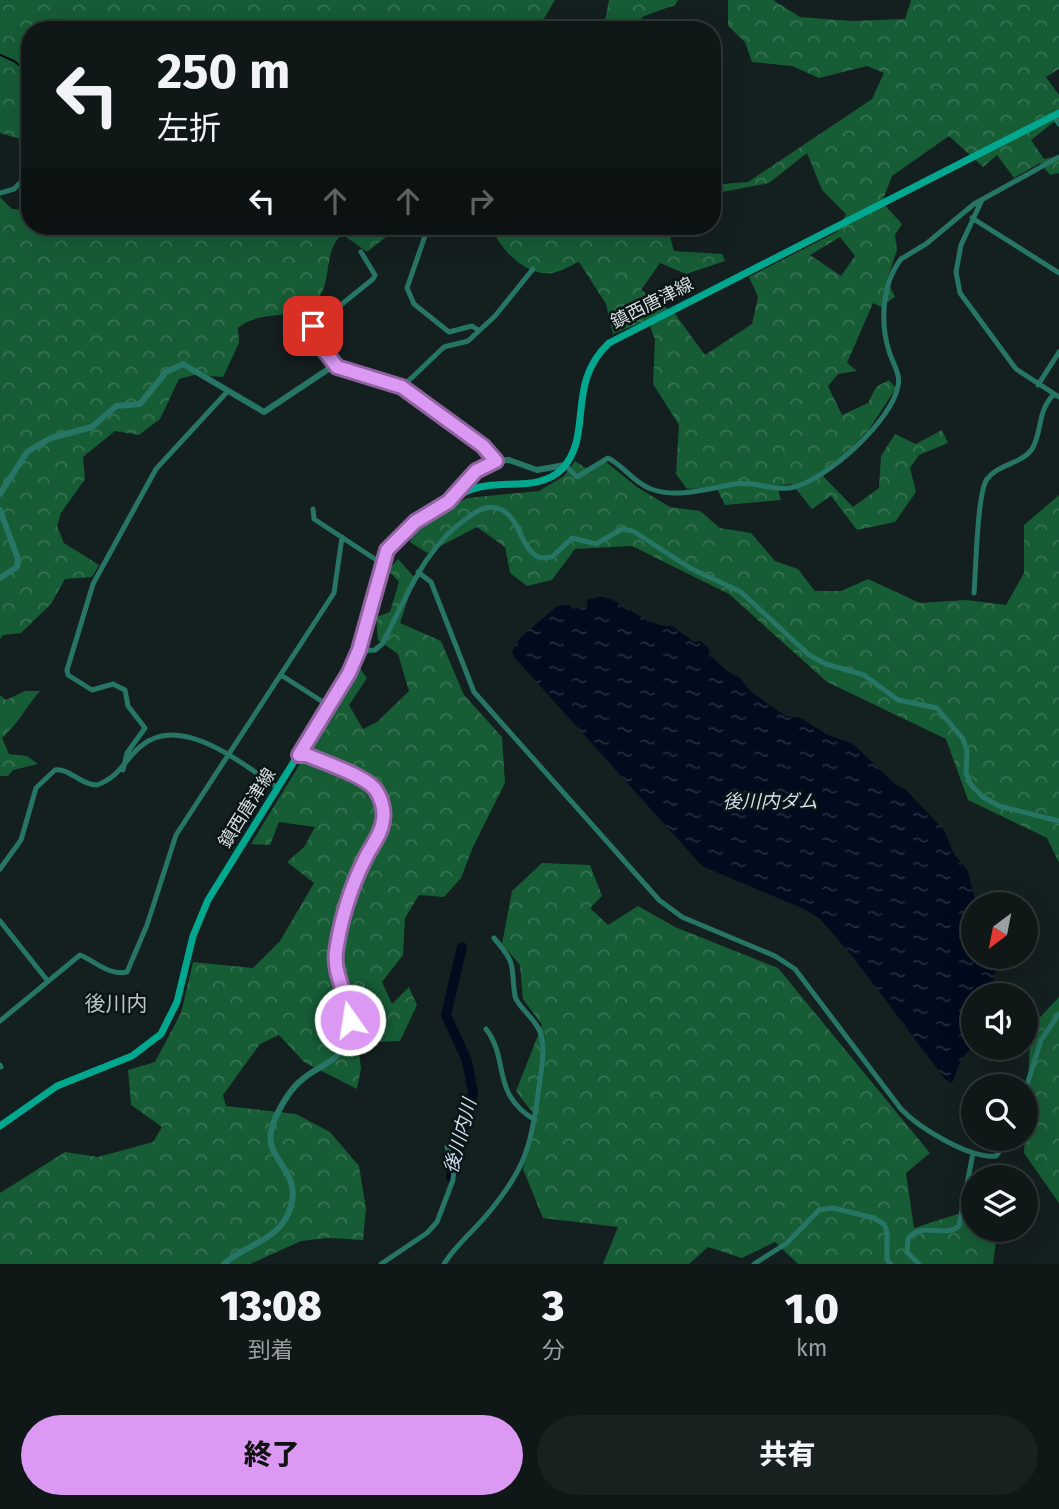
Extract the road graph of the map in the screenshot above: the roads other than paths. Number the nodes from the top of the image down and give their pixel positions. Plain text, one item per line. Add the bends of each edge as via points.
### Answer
1 (1057, 114) edge
2 (1059, 124) edge
3 (1059, 157) edge
4 (21, 182) edge
5 (0, 193) edge
6 (983, 200) junction
7 (972, 218) junction
8 (425, 235) edge
9 (361, 252) dead end
10 (533, 270) dead end
11 (1059, 273) edge
12 (478, 330) junction
13 (1059, 352) edge
14 (337, 367) junction
15 (1038, 386) junction
16 (402, 387) junction
17 (227, 392) junction
18 (1056, 396) edge
19 (496, 461) junction
20 (565, 465) junction
21 (0, 494) edge
22 (448, 502) junction
23 (313, 509) dead end
24 (0, 510) edge
25 (342, 537) junction
26 (381, 563) junction
27 (418, 572) junction
28 (0, 578) edge
29 (974, 593) dead end
30 (359, 650) junction
31 (281, 675) junction
32 (326, 704) dead end
33 (229, 755) junction
34 (299, 755) junction
35 (123, 770) junction
36 (278, 788) junction
37 (1059, 821) edge
38 (0, 866) edge
39 (0, 921) edge
40 (494, 938) dead end
41 (47, 980) junction
42 (1059, 1014) edge
43 (0, 1021) edge
44 (488, 1032) dead end
45 (1030, 1074) edge
46 (534, 1120) junction
47 (0, 1126) edge
48 (447, 1147) dead end
49 (1000, 1151) edge
50 (973, 1153) junction
51 (224, 1264) edge
52 (381, 1264) edge
53 (444, 1264) edge
54 (754, 1264) edge
55 (891, 1264) edge
56 (919, 1264) edge

1 - 2 street
1 - 20 main road, 鎮西唐津線 via 609,343 586,372 575,443
3 - 6 street
4 - 5 street
6 - 7 street
6 - 20 street via 897,263 883,309 884,335 899,377 897,391 871,433 805,482 793,488 746,484 707,491 664,491 638,482 608,458 577,477
7 - 11 street
7 - 15 street via 956,272 960,293 1002,354
8 - 12 street via 407,288 414,304 449,332 463,327
9 - 14 street via 373,279 311,330
10 - 12 street
12 - 16 street via 463,343 443,347
13 - 15 street
14 - 16 street
14 - 17 street via 264,412
15 - 18 street
16 - 19 street via 483,446
17 - 21 street via 183,364 173,366 140,404 117,406 92,428 51,438 27,452
17 - 35 street via 156,469 93,584 67,670 92,690 113,684 125,690 128,706 145,728 127,753
18 - 29 street via 1040,414 1032,449 997,470 983,487
19 - 20 street via 509,460 537,470
19 - 22 street via 476,471
20 - 22 main road, 鎮西唐津線 via 545,480 479,486
22 - 26 main road, 鎮西唐津線 via 403,531
23 - 25 street via 314,519
24 - 28 street via 18,559 17,567
25 - 26 street
25 - 31 street via 334,593
26 - 30 main road, 鎮西唐津線
27 - 30 street via 382,644 375,650
27 - 37 street via 456,525 485,508 507,513 526,547 540,558 552,557 572,538 596,544 622,529 633,531 690,568 741,592 809,655 864,675 898,699 937,708 963,739 966,773 983,797 999,806
27 - 50 street via 431,582 474,692 668,909 795,968 909,1118
30 - 34 main road, 鎮西唐津線
31 - 32 street
31 - 33 street
33 - 35 street via 210,744 167,734 142,745
33 - 36 street
33 - 41 street via 176,835 127,972 102,968 80,955
34 - 36 main road, 鎮西唐津線
34 - 51 street via 319,760 374,789 384,817 352,891 336,951 336,969 349,1004 346,1039 340,1054 295,1086 271,1132 276,1154 291,1182 292,1206 275,1231
35 - 38 street via 97,785 80,781 63,769 55,770 36,788 21,840
36 - 47 main road, 鎮西唐津線 via 198,920 177,1002 161,1034 132,1056 57,1086
39 - 41 street
40 - 46 street via 514,968 515,998 542,1037
41 - 43 street
42 - 45 street via 1041,1041
44 - 46 street via 503,1086 522,1113
46 - 53 street via 530,1148 519,1169 491,1211
48 - 52 street via 453,1180 437,1222
49 - 50 street via 996,1156
50 - 56 street via 959,1226 952,1231 917,1231 908,1239 907,1252
54 - 55 street via 787,1243 819,1210 833,1208 884,1224

